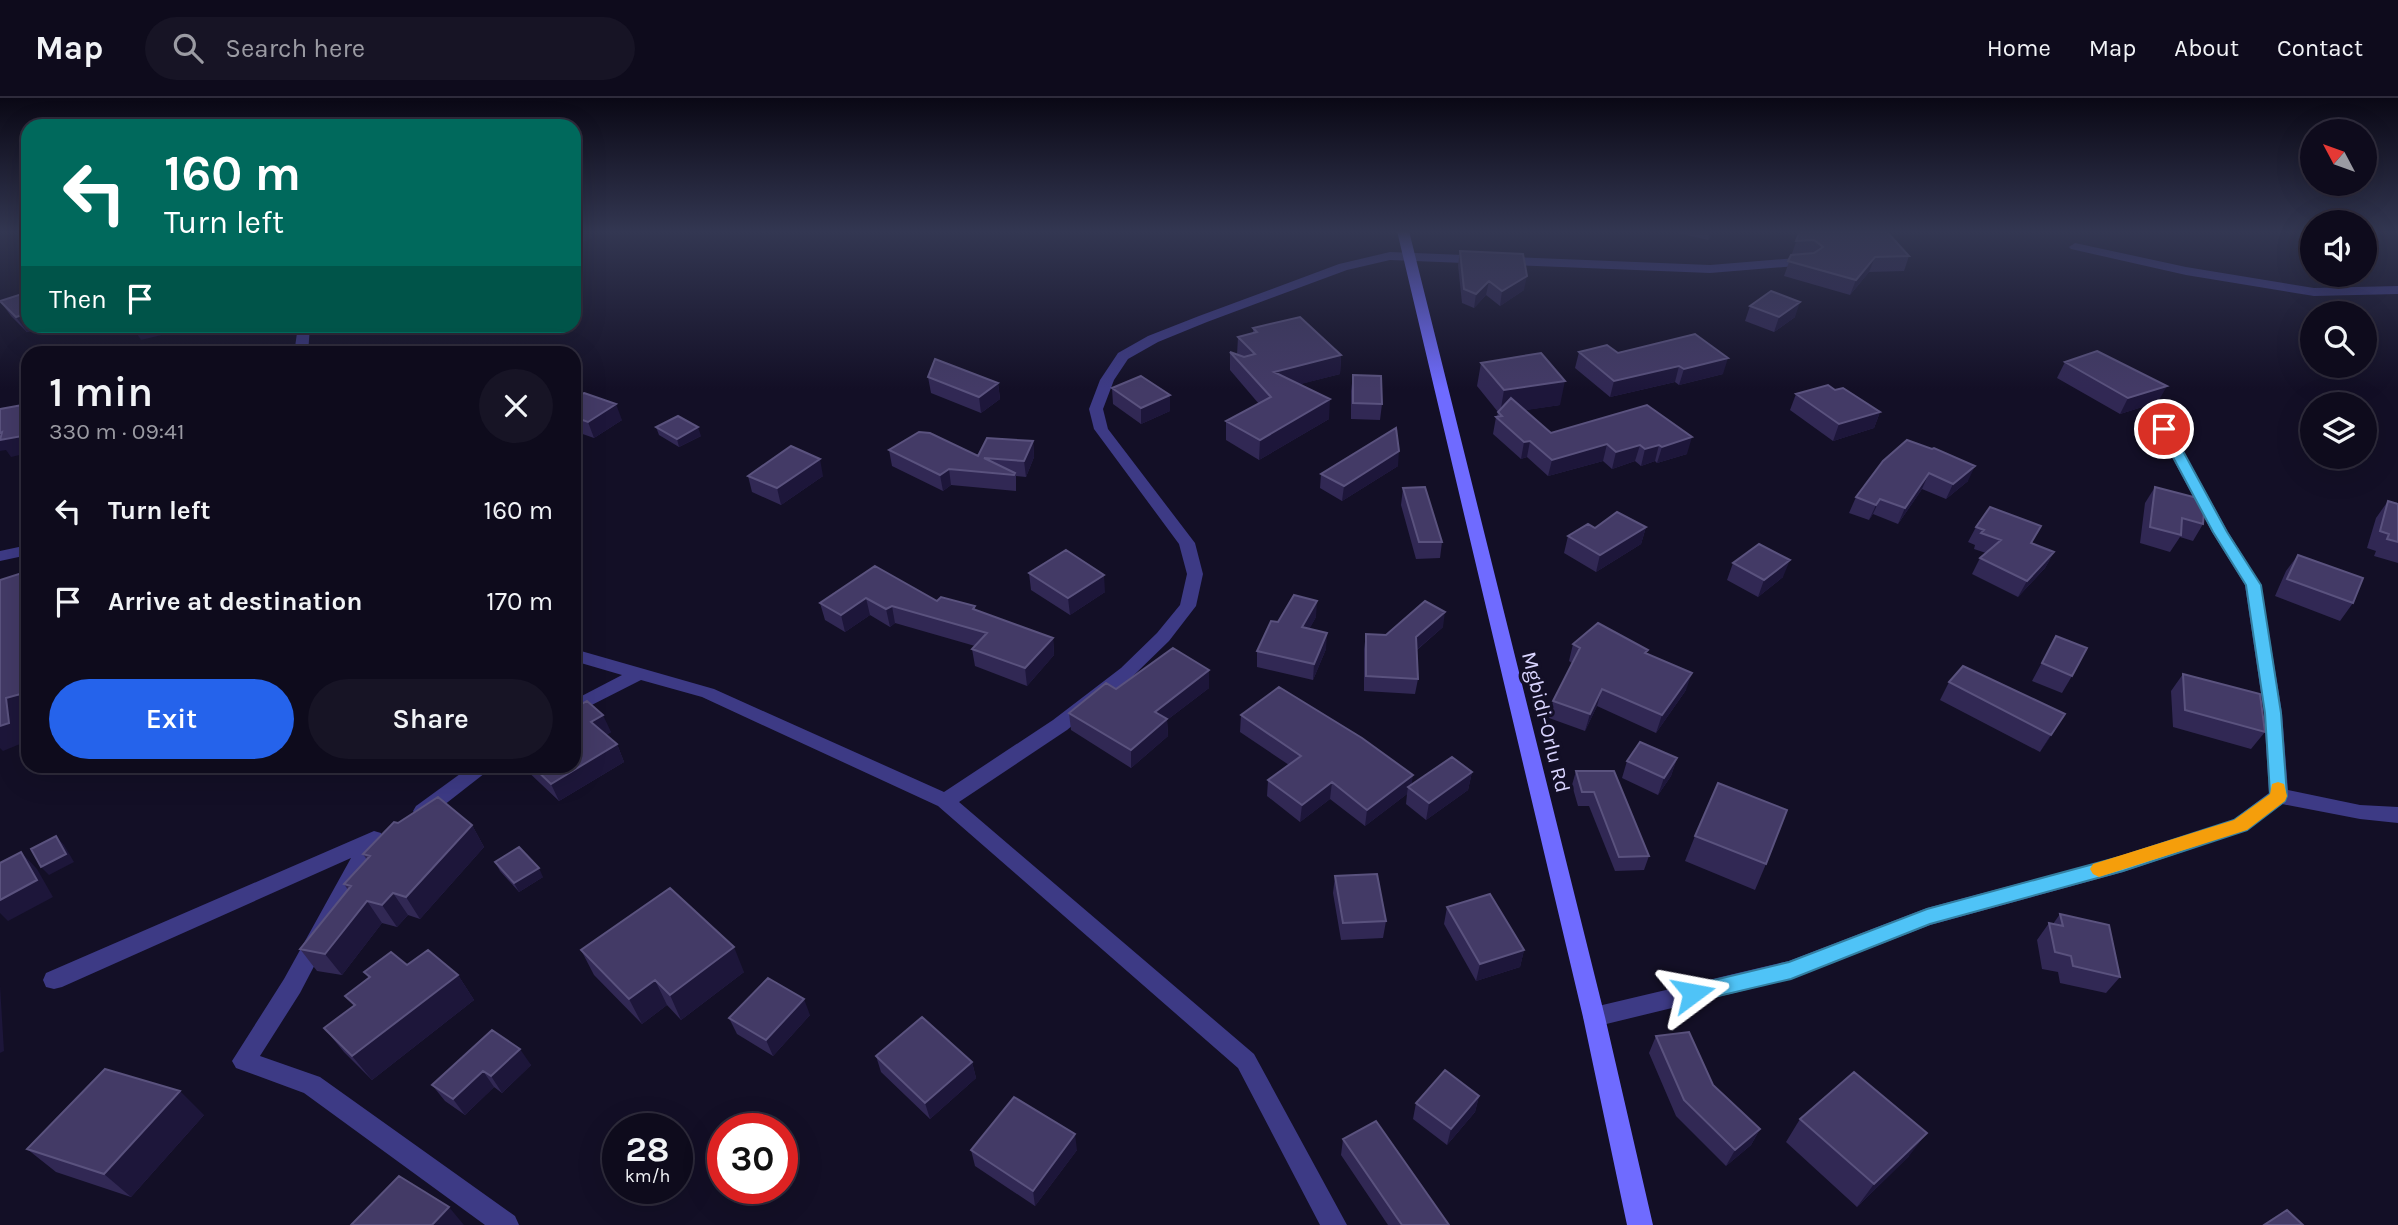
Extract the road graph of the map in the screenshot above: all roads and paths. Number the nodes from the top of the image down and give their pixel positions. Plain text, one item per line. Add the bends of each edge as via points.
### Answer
1 (1299, 284) edge
2 (1416, 284) edge
3 (2263, 284) edge
4 (2398, 290) edge
5 (2164, 429) dead end
6 (21, 552) edge
7 (0, 556) edge
8 (581, 657) edge
9 (640, 673) junction
10 (581, 704) edge
11 (475, 773) edge
12 (2279, 796) junction
13 (945, 801) junction
14 (2398, 815) edge
15 (370, 841) junction
16 (54, 980) dead end
17 (1594, 1017) junction
18 (506, 1225) edge
19 (1334, 1225) edge
20 (1640, 1225) edge

1 - 13 street via 1165,334 1123,356 1096,409 1101,429 1187,543 1195,574 1188,606 1127,672 1060,725
2 - 17 main road, Mgbidi-Orlu Rd
3 - 4 street via 2314,292
5 - 12 street via 2253,585 2273,713
6 - 7 street
8 - 9 street
9 - 10 street
9 - 13 street via 708,693
11 - 15 street
12 - 14 street
12 - 17 street via 2240,825 2123,864 1927,917 1791,970
13 - 19 street via 1246,1061
15 - 16 street
15 - 18 street via 292,986 244,1061 312,1085
17 - 20 main road, Mgbidi-Orlu Rd

